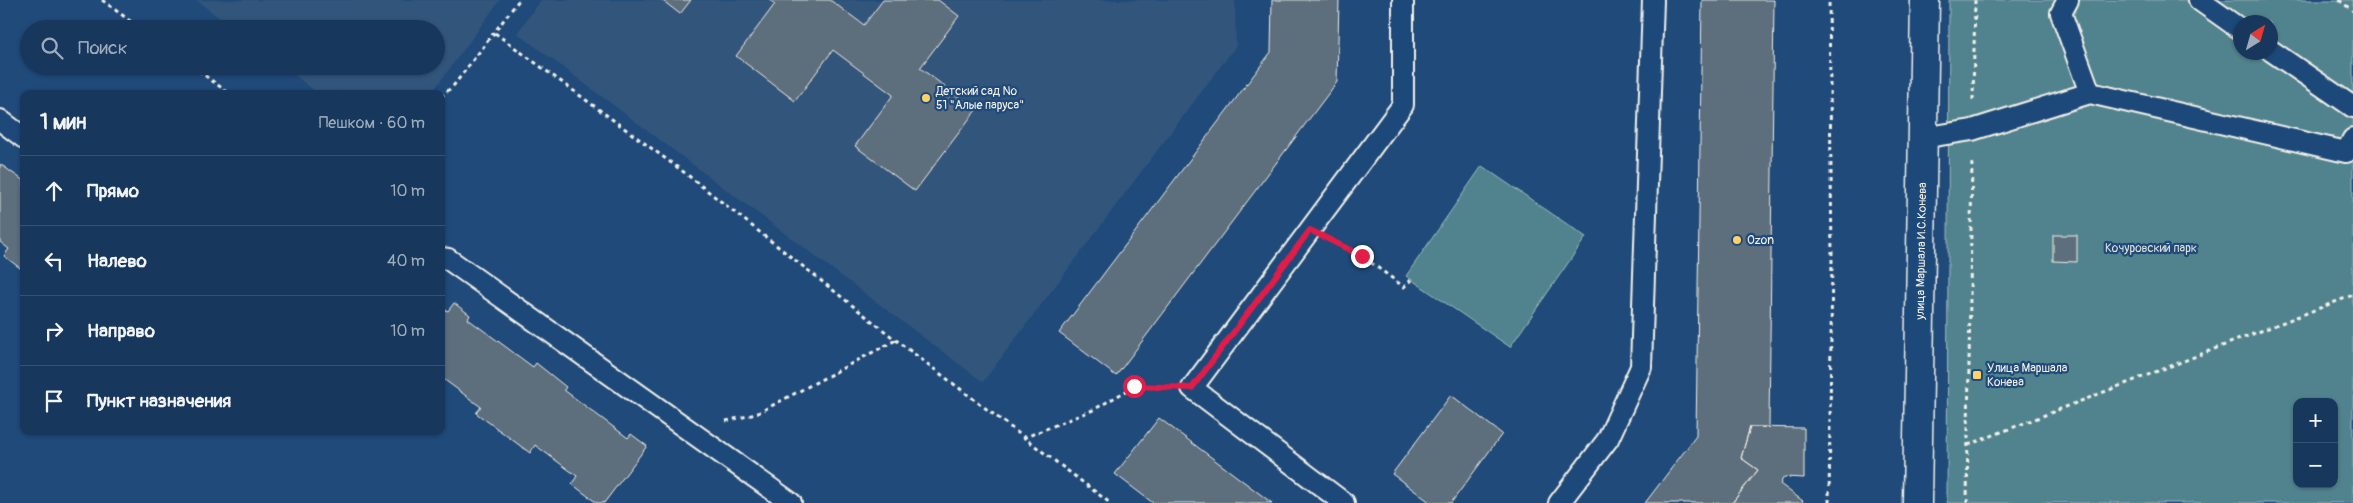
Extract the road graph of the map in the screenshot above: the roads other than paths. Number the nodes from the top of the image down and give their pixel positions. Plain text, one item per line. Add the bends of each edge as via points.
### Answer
1 (1403, 0) edge
2 (1653, 0) edge
3 (1925, 0) edge
4 (2068, 0) edge
5 (2199, 0) edge
6 (2233, 24) edge
7 (2278, 55) edge
8 (2090, 93) junction
9 (2353, 107) edge
10 (0, 120) edge
11 (20, 135) edge
12 (1922, 138) junction
13 (2353, 140) edge
14 (445, 259) edge
15 (791, 503) edge
16 (1344, 503) edge
17 (1559, 503) edge
18 (1917, 503) edge

1 - 16 lane via 1403,105 1192,388
2 - 17 lane via 1641,368 1608,439
3 - 12 main road, улица Маршала И.С.Конева
4 - 8 lane via 2061,13
5 - 6 lane
7 - 9 lane
8 - 12 lane via 1972,130
8 - 13 lane via 2346,152
10 - 11 lane
12 - 18 main road, улица Маршала И.С.Конева
14 - 15 lane

